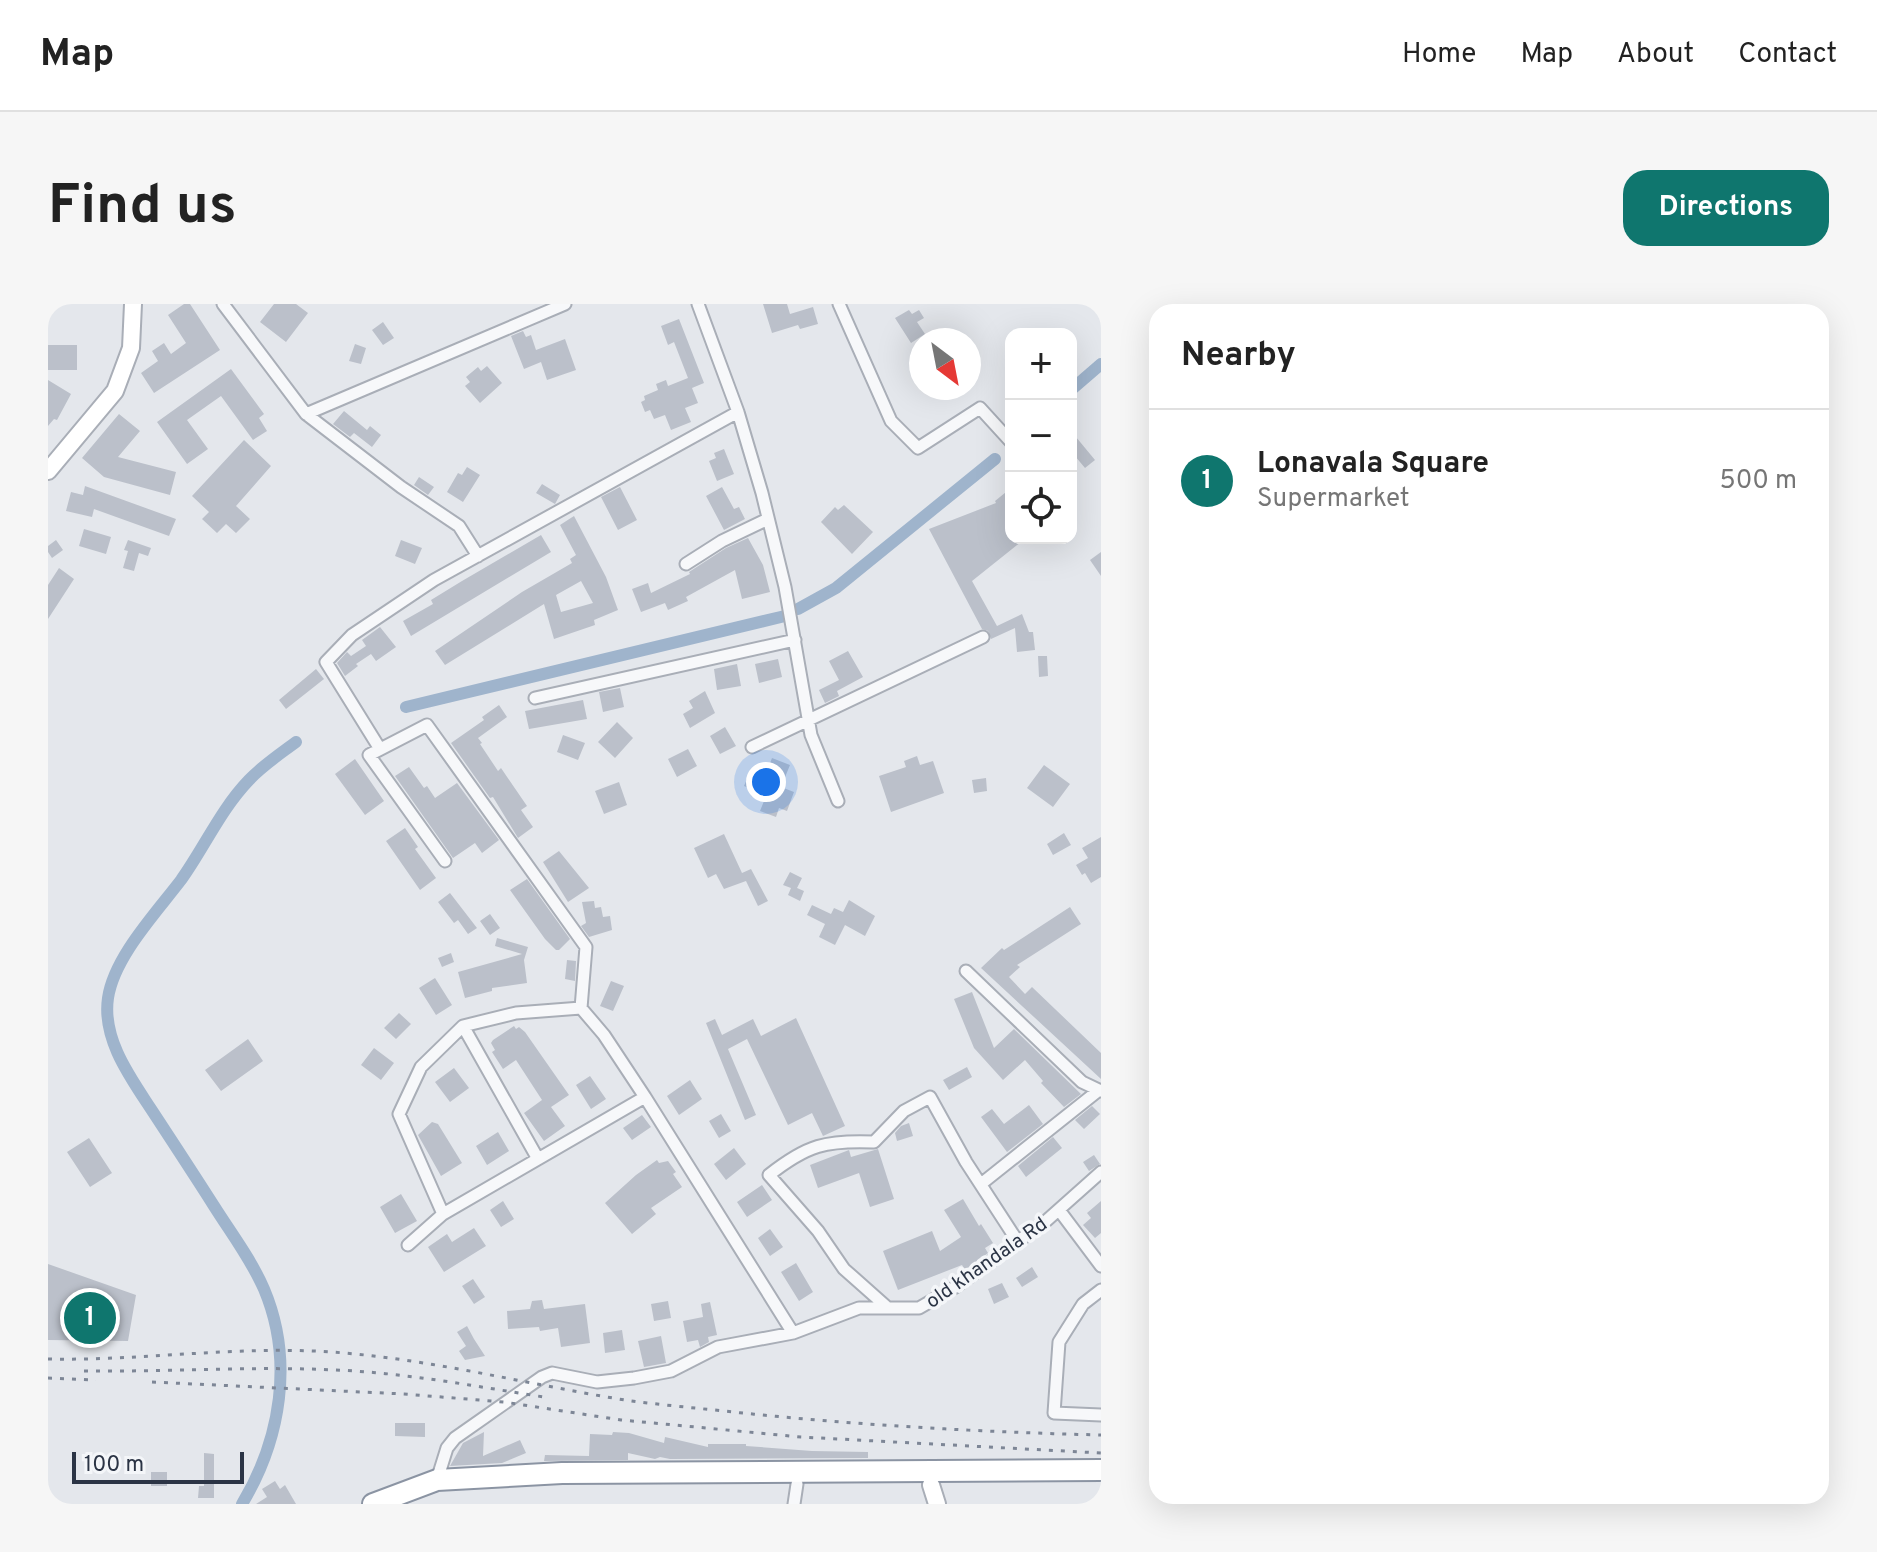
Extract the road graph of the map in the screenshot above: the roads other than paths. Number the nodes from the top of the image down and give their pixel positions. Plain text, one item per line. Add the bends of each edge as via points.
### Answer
1 (133, 304) edge
2 (223, 304) edge
3 (565, 304) edge
4 (698, 304) edge
5 (839, 304) edge
6 (738, 412) junction
7 (306, 414) junction
8 (1005, 435) edge
9 (48, 471) edge
10 (768, 519) junction
11 (478, 556) junction
12 (686, 564) dead end
13 (983, 637) dead end
14 (795, 640) junction
15 (535, 698) dead end
16 (808, 720) junction
17 (752, 747) dead end
18 (380, 749) junction
19 (838, 801) dead end
20 (445, 861) dead end
21 (966, 971) dead end
22 (581, 1008) junction
23 (463, 1026) junction
24 (1100, 1090) edge
25 (645, 1097) junction
26 (538, 1159) junction
27 (1101, 1172) edge
28 (981, 1184) junction
29 (1059, 1210) junction
30 (443, 1214) junction
31 (1018, 1242) junction
32 (408, 1245) dead end
33 (1101, 1266) edge
34 (1101, 1290) edge
35 (888, 1308) junction
36 (793, 1333) junction
37 (1101, 1415) edge
38 (1101, 1470) edge
39 (437, 1480) junction
40 (1101, 1483) edge
41 (795, 1494) edge
42 (934, 1495) edge
43 (373, 1504) edge
44 (394, 1504) edge

1 - 9 main road via 131,348 115,391
2 - 7 street
3 - 7 street
4 - 6 street
5 - 8 street via 891,421 918,448 980,408
6 - 10 street
6 - 11 street
7 - 11 street via 459,526
10 - 12 street
10 - 14 street
11 - 18 street via 352,635 326,662
13 - 16 street
14 - 15 street
14 - 16 street
16 - 17 street
16 - 19 street
18 - 20 street via 369,755
18 - 22 street via 427,725 586,947
21 - 24 street via 1082,1082
22 - 23 street via 516,1013
22 - 25 street
23 - 26 street
23 - 30 street via 421,1067 399,1114
24 - 28 street
25 - 26 street
25 - 36 street
26 - 30 street
27 - 29 street, old khandala Rd
28 - 31 street
28 - 35 street via 930,1097 904,1111 874,1142 838,1141 795,1154 769,1175 844,1269
29 - 31 street, old khandala Rd
29 - 33 street
30 - 32 street
31 - 35 street, old khandala Rd via 919,1308
34 - 37 street via 1083,1304 1059,1342 1054,1413
35 - 36 street, old khandala Rd via 859,1308
36 - 39 street, old khandala Rd via 718,1347 671,1371 634,1378 597,1382 552,1373 455,1438
38 - 39 highway via 562,1473
39 - 43 highway
40 - 42 highway
41 - 42 highway
41 - 44 highway via 488,1488 437,1492

